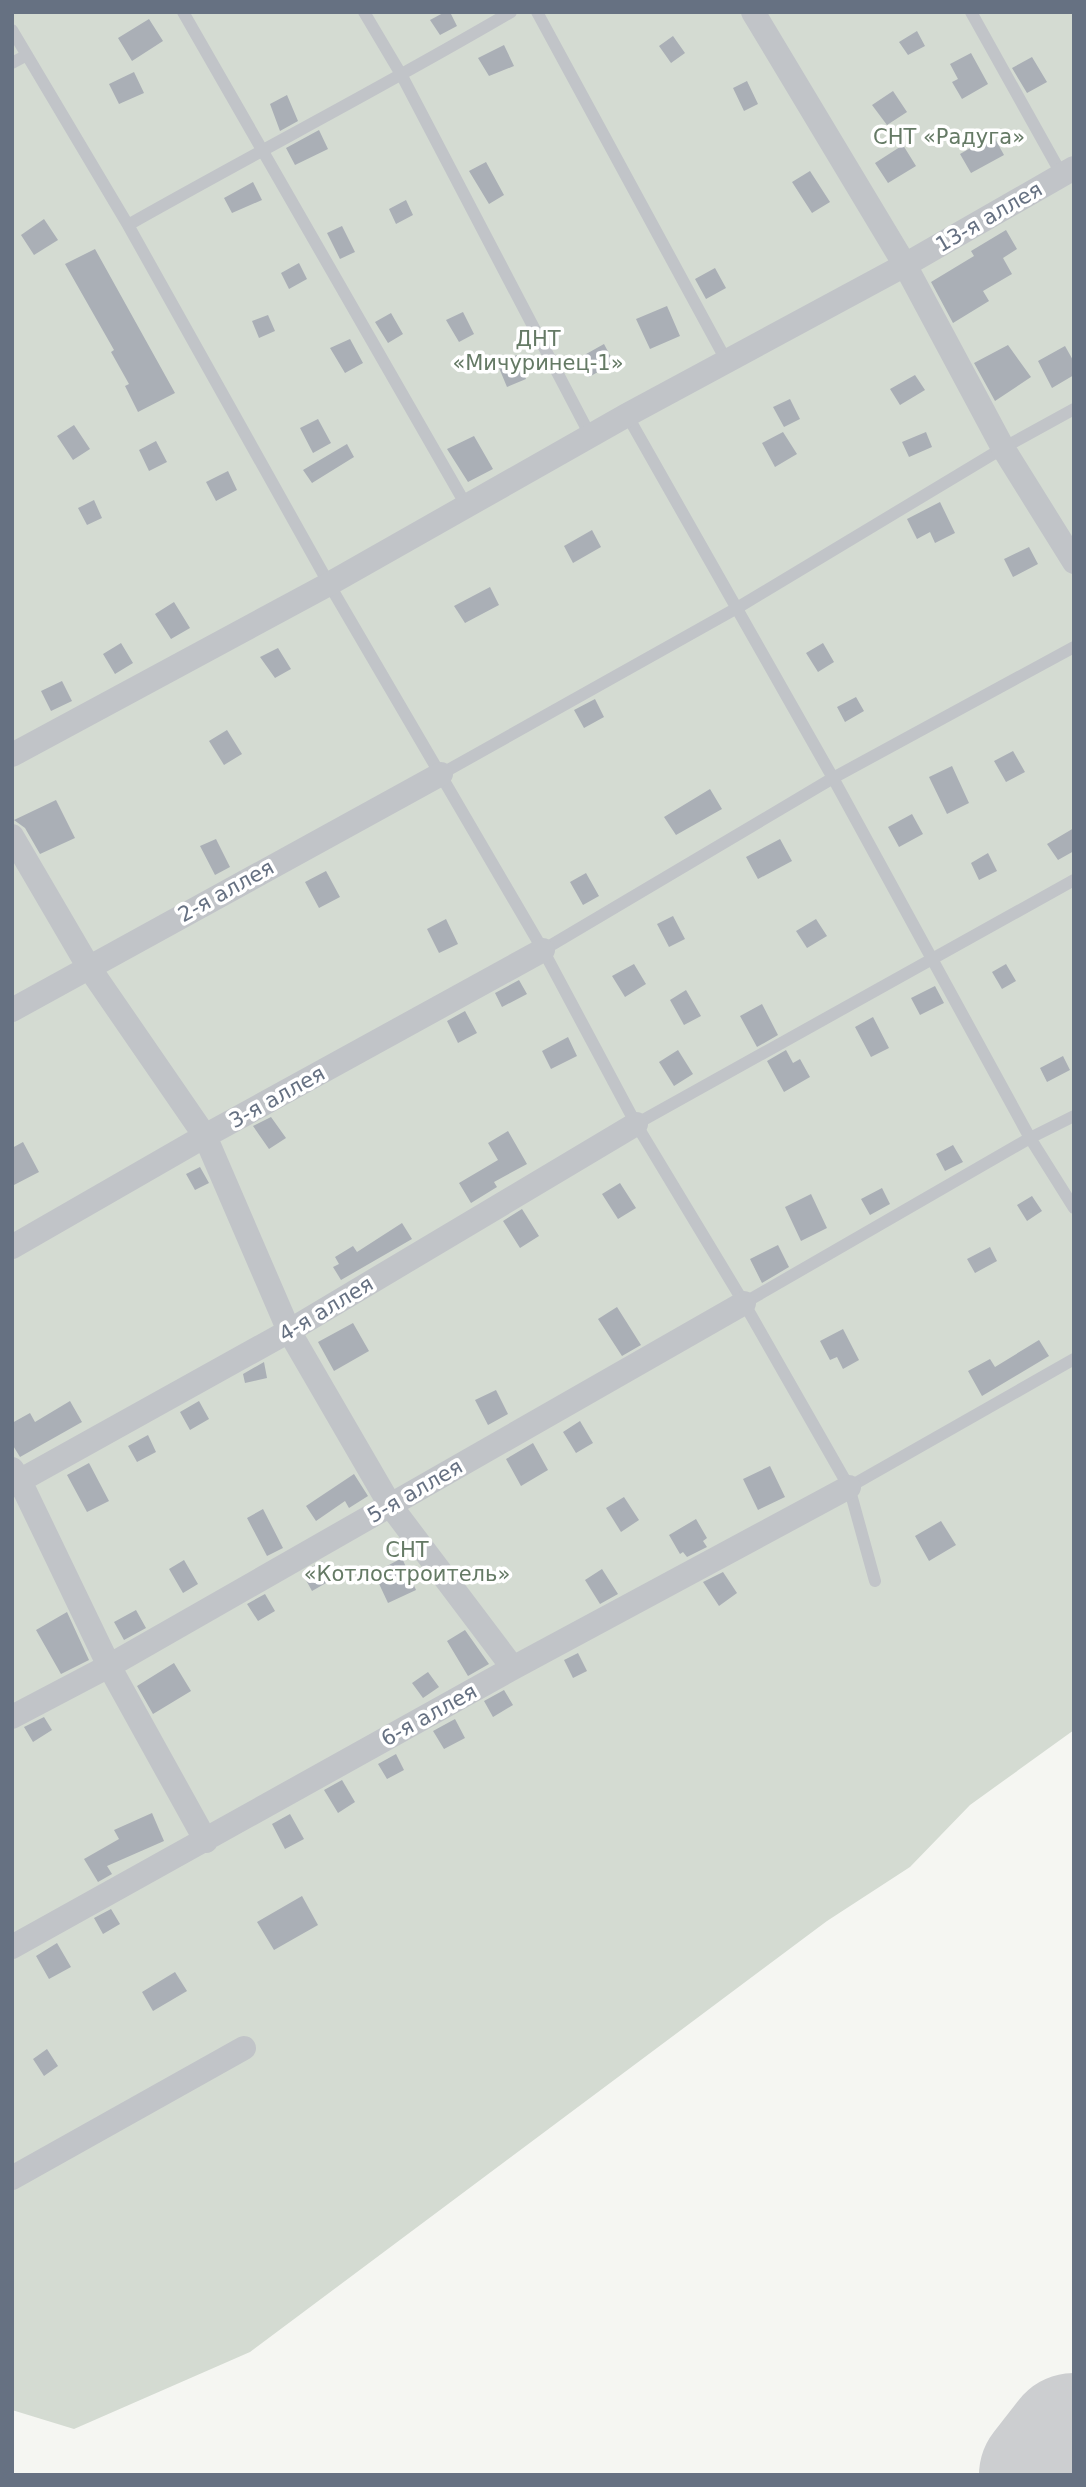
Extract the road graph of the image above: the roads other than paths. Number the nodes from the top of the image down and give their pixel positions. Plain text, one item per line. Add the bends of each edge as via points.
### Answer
1 (183, 12) edge
2 (364, 12) edge
3 (511, 12) edge
4 (537, 12) edge
5 (753, 12) edge
6 (971, 12) edge
7 (12, 30) edge
8 (27, 55) junction
9 (12, 63) edge
10 (402, 76) junction
11 (261, 149) junction
12 (1068, 172) edge
13 (128, 225) junction
14 (905, 265) junction
15 (726, 360) junction
16 (1074, 409) edge
17 (626, 415) junction
18 (590, 435) junction
19 (1003, 448) junction
20 (466, 505) junction
21 (1074, 562) edge
22 (328, 584) junction
23 (737, 608) junction
24 (1074, 647) edge
25 (12, 755) edge
26 (441, 774) junction
27 (833, 778) junction
28 (12, 836) edge
29 (1074, 880) edge
30 (543, 950) junction
31 (931, 959) junction
32 (88, 966) junction
33 (12, 1010) edge
34 (1074, 1116) edge
35 (636, 1124) junction
36 (205, 1136) junction
37 (1030, 1138) junction
38 (1074, 1208) edge
39 (12, 1247) edge
40 (744, 1303) junction
41 (289, 1331) junction
42 (1074, 1359) edge
43 (15, 1478) edge
44 (849, 1487) junction
45 (390, 1505) junction
46 (875, 1581) dead end
47 (108, 1666) junction
48 (513, 1668) junction
49 (12, 1717) edge
50 (206, 1841) junction
51 (12, 1947) edge
52 (244, 2048) dead end
53 (12, 2178) edge

1 - 11 lane
2 - 10 lane
3 - 10 lane
4 - 15 lane
5 - 14 street
6 - 12 lane
7 - 8 lane
8 - 9 lane
8 - 13 lane
10 - 11 lane
10 - 18 lane
11 - 13 lane
11 - 20 lane
12 - 14 street, 13-я аллея
13 - 22 lane
14 - 15 street, 13-я аллея
14 - 19 street
15 - 17 street, 13-я аллея
16 - 19 lane
17 - 18 street, 13-я аллея
17 - 23 lane
18 - 20 street, 13-я аллея
19 - 21 street
19 - 23 lane
20 - 22 street, 13-я аллея
22 - 25 street, 13-я аллея
22 - 26 lane
23 - 26 lane
23 - 27 lane
24 - 27 lane
26 - 30 lane
26 - 32 street, 2-я аллея
27 - 30 lane
27 - 31 lane
28 - 32 street
29 - 31 lane
30 - 35 lane
30 - 36 street, 3-я аллея
31 - 35 lane
31 - 37 lane
32 - 33 street, 2-я аллея
32 - 36 street
34 - 37 lane
35 - 40 lane
35 - 41 street, 4-я аллея
36 - 39 street, 3-я аллея
36 - 41 street
37 - 38 lane
37 - 40 lane
40 - 44 lane
40 - 45 street, 5-я аллея
41 - 43 street, 4-я аллея
41 - 45 street
42 - 44 lane
43 - 47 street
44 - 46 lane
44 - 48 street, 6-я аллея
45 - 47 street, 5-я аллея
45 - 48 street
47 - 49 street, 5-я аллея
47 - 50 street
48 - 50 street, 6-я аллея
50 - 51 street, 6-я аллея
52 - 53 street

